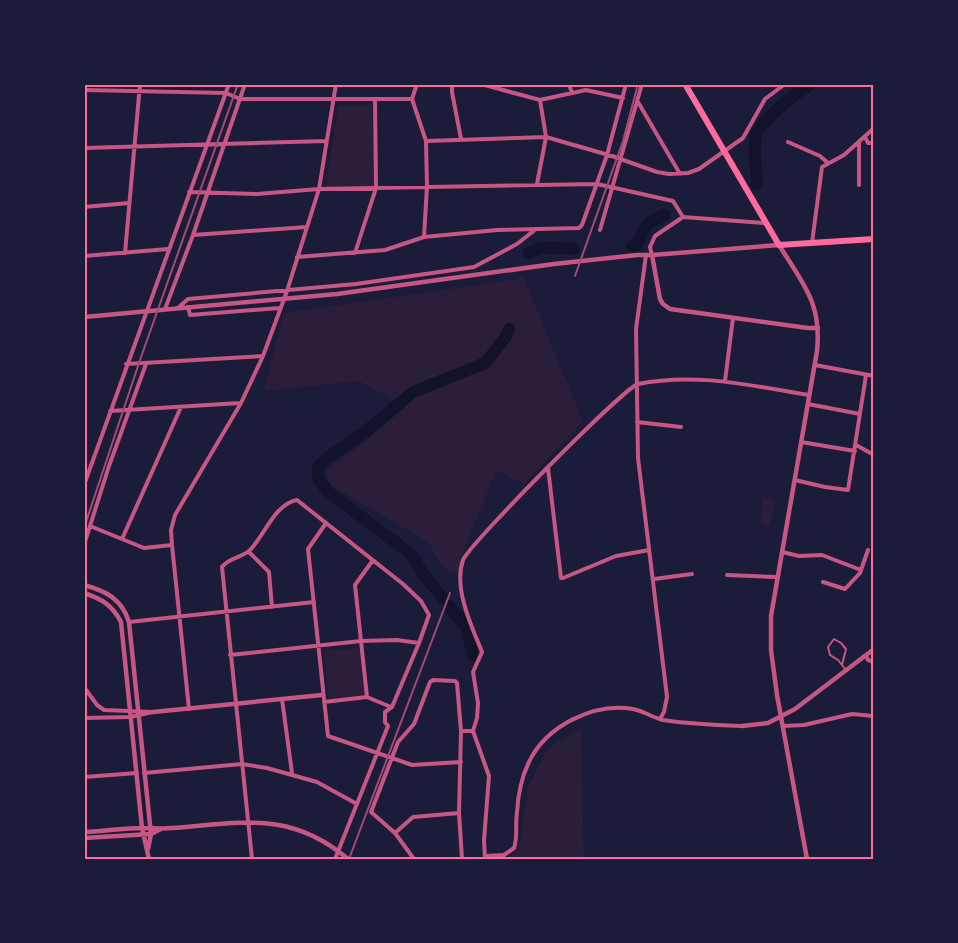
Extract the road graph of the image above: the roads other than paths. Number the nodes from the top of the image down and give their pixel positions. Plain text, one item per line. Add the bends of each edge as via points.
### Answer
1 (140, 84) edge
2 (229, 84) edge
3 (245, 84) edge
4 (336, 84) edge
5 (417, 84) edge
6 (452, 84) edge
7 (481, 84) edge
8 (569, 84) edge
9 (626, 84) edge
10 (642, 84) edge
11 (685, 84) edge
12 (486, 85) edge
13 (781, 85) edge
14 (84, 90) edge
15 (139, 91) junction
16 (225, 93) junction
17 (572, 93) junction
18 (622, 98) junction
19 (240, 99) junction
20 (333, 99) junction
21 (375, 99) junction
22 (412, 99) junction
23 (540, 100) junction
24 (638, 102) junction
25 (874, 128) edge
26 (546, 137) junction
27 (865, 137) junction
28 (461, 139) junction
29 (326, 141) junction
30 (426, 141) junction
31 (859, 141) junction
32 (788, 142) dead end
33 (207, 143) junction
34 (874, 143) edge
35 (223, 144) junction
36 (135, 146) junction
37 (84, 148) edge
38 (724, 152) junction
39 (607, 154) junction
40 (621, 159) junction
41 (828, 163) junction
42 (680, 174) junction
43 (537, 184) junction
44 (597, 184) junction
45 (859, 185) dead end
46 (427, 186) junction
47 (614, 186) junction
48 (376, 188) junction
49 (319, 189) junction
50 (189, 192) junction
51 (207, 192) junction
52 (129, 203) junction
53 (84, 207) edge
54 (683, 217) junction
55 (764, 223) junction
56 (307, 227) junction
57 (536, 230) junction
58 (600, 230) dead end
59 (193, 235) junction
60 (424, 237) junction
61 (874, 238) edge
62 (812, 243) junction
63 (779, 245) junction
64 (168, 249) junction
65 (125, 253) junction
66 (355, 253) junction
67 (649, 255) junction
68 (84, 256) edge
69 (297, 256) junction
70 (287, 291) junction
71 (188, 306) junction
72 (178, 308) junction
73 (280, 308) junction
74 (165, 309) junction
75 (148, 310) junction
76 (84, 317) edge
77 (733, 318) junction
78 (819, 328) junction
79 (263, 356) junction
80 (126, 364) junction
81 (146, 364) junction
82 (815, 365) junction
83 (866, 375) junction
84 (874, 376) edge
85 (725, 381) junction
86 (636, 384) junction
87 (809, 395) junction
88 (241, 403) junction
89 (808, 404) junction
90 (181, 407) junction
91 (110, 411) junction
92 (129, 411) junction
93 (860, 414) junction
94 (637, 422) junction
95 (681, 427) dead end
96 (801, 441) junction
97 (856, 445) junction
98 (855, 451) junction
99 (874, 456) edge
100 (548, 467) junction
101 (795, 480) junction
102 (84, 485) edge
103 (326, 523) junction
104 (90, 526) junction
105 (122, 539) junction
106 (84, 545) edge
107 (172, 545) junction
108 (649, 550) junction
109 (868, 550) dead end
110 (249, 552) junction
111 (782, 552) junction
112 (373, 560) junction
113 (861, 570) junction
114 (692, 574) dead end
115 (727, 575) dead end
116 (777, 577) junction
117 (654, 579) junction
118 (822, 582) dead end
119 (84, 585) edge
120 (84, 593) edge
121 (314, 602) junction
122 (272, 607) junction
123 (226, 612) junction
124 (178, 615) junction
125 (129, 622) junction
126 (361, 641) junction
127 (419, 644) junction
128 (318, 646) junction
129 (874, 649) edge
130 (230, 655) junction
131 (866, 656) junction
132 (874, 662) edge
133 (842, 665) junction
134 (847, 670) junction
135 (84, 687) edge
136 (322, 695) junction
137 (366, 697) junction
138 (282, 699) junction
139 (324, 702) junction
140 (236, 704) junction
141 (392, 707) junction
142 (189, 709) junction
143 (137, 710) junction
144 (130, 711) junction
145 (153, 712) junction
146 (782, 716) junction
147 (874, 716) edge
148 (130, 717) junction
149 (138, 717) junction
150 (84, 718) edge
151 (660, 719) junction
152 (742, 726) joint
153 (783, 726) junction
154 (460, 731) junction
155 (473, 731) junction
156 (377, 754) junction
157 (392, 758) junction
158 (461, 762) junction
159 (242, 764) junction
160 (137, 773) junction
161 (144, 773) junction
162 (292, 773) junction
163 (84, 777) edge
164 (357, 804) junction
165 (459, 813) junction
166 (248, 821) junction
167 (150, 828) junction
168 (162, 829) junction
169 (142, 831) junction
170 (84, 832) edge
171 (395, 833) junction
172 (151, 834) junction
173 (84, 838) edge
174 (148, 849) junction
175 (339, 851) junction
176 (485, 858) edge
177 (149, 859) edge
178 (252, 859) edge
179 (336, 859) edge
180 (348, 859) edge
181 (414, 859) edge
182 (462, 859) edge
183 (807, 859) edge

1 - 15 street
2 - 16 street
3 - 19 street
4 - 20 street
5 - 22 street
6 - 28 street
7 - 12 street
8 - 17 street
9 - 18 street
10 - 24 street
11 - 38 highway
12 - 23 street
13 - 38 street via 765,99 743,138
14 - 15 street
15 - 16 street
15 - 36 street
16 - 19 street
16 - 33 street
17 - 18 street via 586,90
17 - 23 street
18 - 39 street
19 - 20 street
19 - 35 street
20 - 21 street
20 - 29 street
21 - 22 street
21 - 48 street
22 - 30 street
23 - 26 street
24 - 40 street
24 - 42 street
25 - 27 street
26 - 28 street
26 - 39 street
26 - 43 street
27 - 31 street
27 - 34 street via 868,143
28 - 30 street
29 - 35 street
29 - 49 street
30 - 46 street
31 - 41 street
31 - 45 street
32 - 41 street
33 - 35 street
33 - 36 street
33 - 50 street
35 - 51 street
36 - 37 street
36 - 52 street
38 - 42 street via 699,169
38 - 55 highway
39 - 40 street
39 - 44 street
40 - 42 street via 657,172
40 - 47 street
41 - 62 street via 822,167
43 - 44 street
43 - 46 street
44 - 47 street
44 - 57 street via 579,228
46 - 48 street
46 - 60 street
47 - 54 street via 673,201
47 - 58 street
48 - 49 street
48 - 66 street
49 - 51 street via 257,194
49 - 56 street
50 - 51 street
50 - 64 street
51 - 59 street
52 - 53 street
52 - 65 street
54 - 55 street
54 - 67 street via 655,236
55 - 63 highway
56 - 59 street
56 - 69 street
57 - 60 street
57 - 70 street via 474,267
59 - 74 street
60 - 66 street via 385,250
61 - 62 highway
62 - 63 highway
63 - 67 street
63 - 78 street via 810,294
64 - 65 street
64 - 75 street
65 - 68 street
66 - 69 street
67 - 71 street via 337,294
67 - 77 street via 663,304 681,311
67 - 86 street via 636,329
69 - 70 street
70 - 72 street via 188,298
70 - 73 street
71 - 72 street
71 - 73 street via 190,315
72 - 74 street
73 - 79 street
74 - 75 street
75 - 76 street
75 - 80 street
77 - 78 street
77 - 85 street
78 - 82 street
79 - 81 street
79 - 88 street
80 - 81 street
80 - 91 street
81 - 92 street
82 - 83 street
82 - 87 street
83 - 84 street
83 - 93 street
85 - 86 street
85 - 87 street
86 - 94 street
86 - 100 street
87 - 89 street
88 - 90 street
88 - 107 street via 175,515
89 - 93 street
89 - 96 street
90 - 92 street
90 - 105 street
91 - 92 street
91 - 102 street
92 - 104 street
93 - 97 street
94 - 95 street
94 - 108 street
96 - 98 street
96 - 101 street
97 - 98 street
97 - 99 street
98 - 101 street via 848,490
100 - 108 street via 561,578 616,556
100 - 155 street via 473,546 463,562 465,614 482,652 473,672 477,704
101 - 111 street
103 - 110 street via 297,501 285,504
103 - 112 street
103 - 121 street via 308,549
104 - 105 street
104 - 106 street
105 - 107 street via 144,548
107 - 124 street
108 - 117 street
109 - 113 street
110 - 122 street via 269,572
110 - 123 street via 222,567
111 - 113 street via 822,555
111 - 116 street
112 - 126 street via 355,585
112 - 127 street via 421,601 428,612
113 - 118 street via 845,589
114 - 117 street
115 - 116 street
116 - 146 street via 770,634
117 - 151 street via 667,697
119 - 125 street via 112,596
120 - 144 street via 109,604 121,622
121 - 122 street
121 - 128 street
122 - 123 street
123 - 124 street
123 - 130 street
124 - 125 street
124 - 142 street
125 - 143 street
126 - 127 street
126 - 128 street
126 - 137 street
127 - 141 street
128 - 130 street
128 - 136 street
129 - 131 street
130 - 140 street
131 - 132 street
131 - 134 street
133 - 133 lane via 830,655 828,647 834,639 846,649
133 - 134 lane
134 - 146 street
135 - 144 street via 104,710
136 - 138 street
136 - 139 street
137 - 139 street
137 - 141 street
138 - 140 street
138 - 162 street
139 - 156 street via 328,736
140 - 142 street
140 - 159 street
141 - 156 street via 385,712 388,726
142 - 145 street
143 - 144 street
143 - 145 street
143 - 149 street
144 - 148 street
145 - 149 street
146 - 152 street via 768,723
146 - 153 street
147 - 153 street via 852,714
148 - 149 street
148 - 150 street
148 - 160 street
149 - 161 street
151 - 152 street
151 - 176 street via 616,708 562,724 529,762 517,812 514,848 504,855
153 - 183 street
154 - 155 street
154 - 157 street via 458,683 433,680 414,724 402,736
154 - 158 street
155 - 176 street via 489,776
156 - 157 street
156 - 164 street
157 - 158 street via 412,765
157 - 171 street via 371,812
158 - 165 street
159 - 161 street
159 - 162 street
159 - 166 street
160 - 163 street
160 - 169 street
161 - 167 street
162 - 164 street
164 - 175 street
165 - 171 street via 413,817
165 - 182 street
166 - 168 street
166 - 175 street via 291,827
166 - 178 street
167 - 168 street
167 - 169 street
167 - 172 street
168 - 172 street
169 - 170 street
169 - 172 street
169 - 173 street
169 - 174 street
171 - 181 street
172 - 174 street
174 - 177 street
175 - 179 street
175 - 180 street

